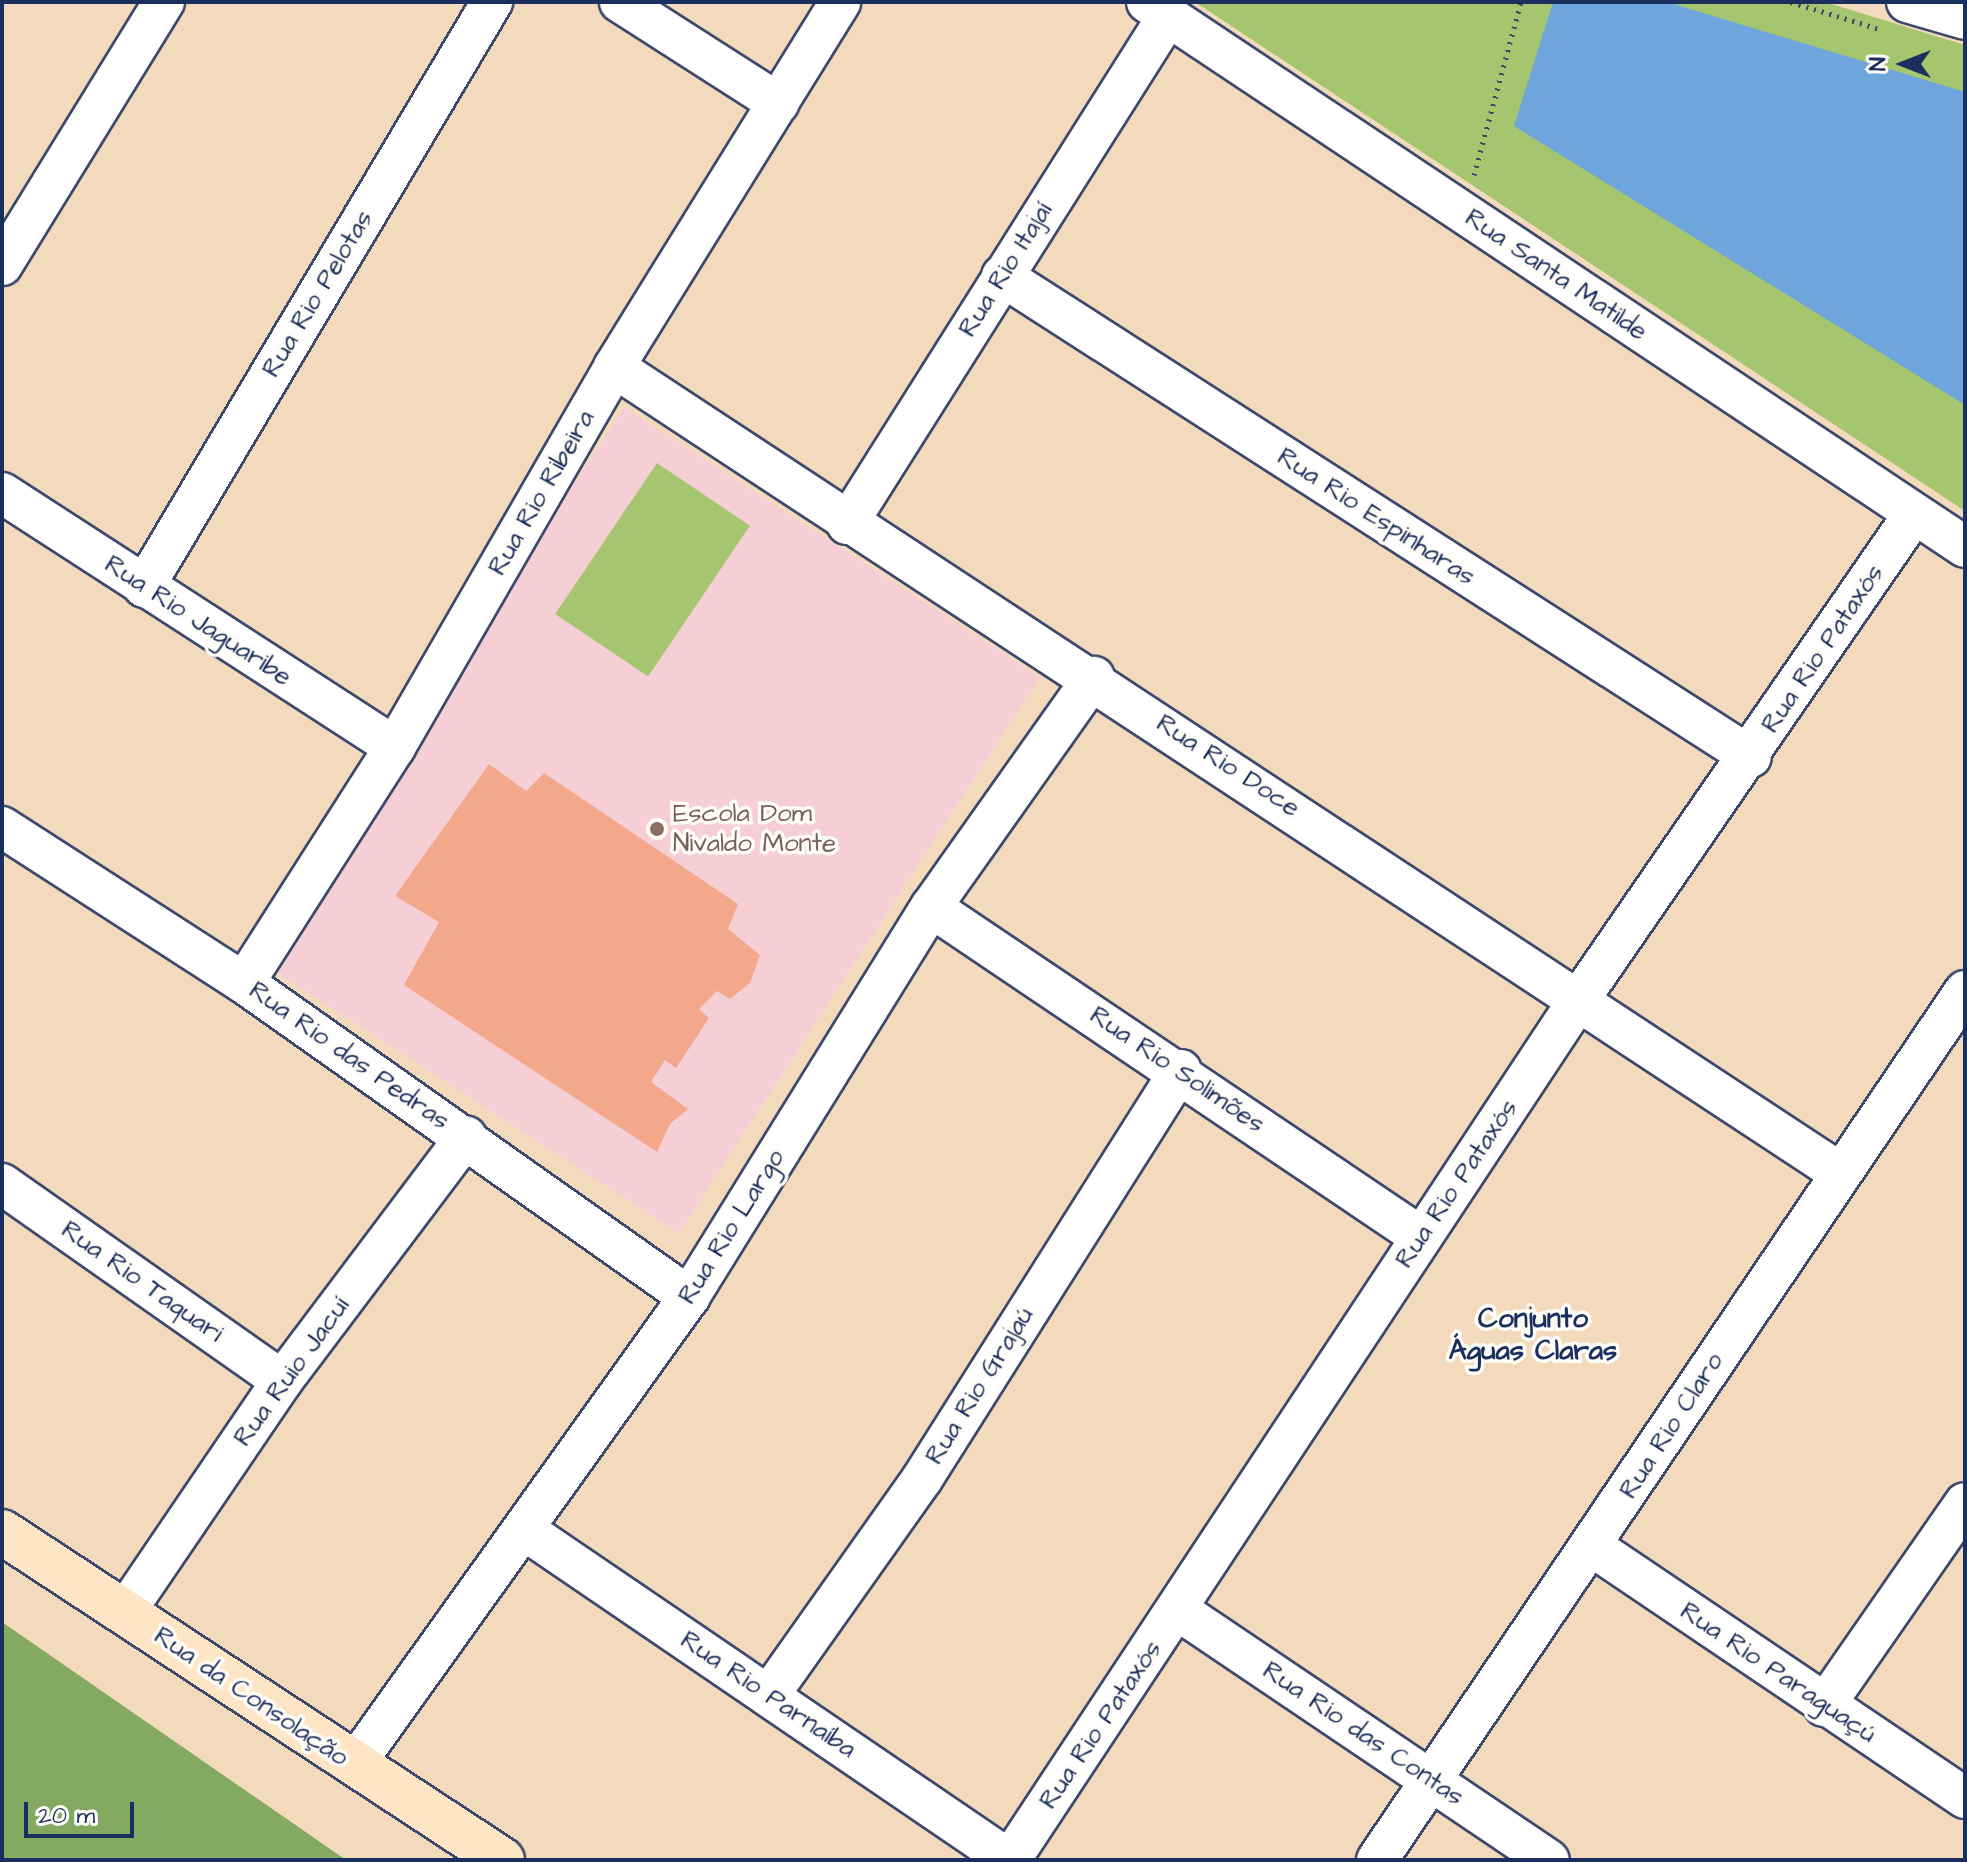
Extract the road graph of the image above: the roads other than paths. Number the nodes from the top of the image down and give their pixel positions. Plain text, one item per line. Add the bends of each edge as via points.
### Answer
1 (164, 2) edge
2 (492, 2) edge
3 (620, 2) edge
4 (840, 2) edge
5 (1907, 2) edge
6 (1157, 9) edge
7 (1965, 19) edge
8 (778, 103) junction
9 (2, 265) edge
10 (1002, 276) junction
11 (614, 367) junction
12 (2, 493) edge
13 (1914, 514) junction
14 (847, 524) junction
15 (1965, 547) edge
16 (144, 587) junction
17 (1094, 677) junction
18 (395, 747) junction
19 (1751, 757) junction
20 (2, 827) edge
21 (931, 907) junction
22 (244, 983) junction
23 (1965, 991) edge
24 (1580, 998) junction
25 (1181, 1070) junction
26 (466, 1137) junction
27 (1837, 1171) junction
28 (2, 1184) edge
29 (1421, 1237) junction
30 (689, 1297) junction
31 (282, 1381) junction
32 (1965, 1503) edge
33 (526, 1531) junction
34 (2, 1532) edge
35 (1593, 1547) junction
36 (1178, 1610) junction
37 (125, 1612) junction
38 (769, 1695) junction
39 (1824, 1706) junction
40 (354, 1765) junction
41 (1429, 1778) junction
42 (1965, 1798) edge
43 (502, 1860) edge
44 (1010, 1860) edge
45 (1377, 1860) edge
46 (1548, 1860) edge

1 - 9 street
2 - 16 street, Rua Rio Pelotas
3 - 8 street
4 - 8 street, Rua Rio Ribeira
5 - 7 street
6 - 10 street, Rua Rio Itajaí
6 - 13 street, Rua Santa Matilde
8 - 11 street, Rua Rio Ribeira
10 - 14 street, Rua Rio Itajaí
10 - 19 street, Rua Rio Espinharas
11 - 14 street, Rua Rio Doce
11 - 18 street, Rua Rio Ribeira
12 - 16 street, Rua Rio Jaguaribe
13 - 15 street, Rua Santa Matilde
13 - 19 street, Rua Rio Pataxós
14 - 17 street, Rua Rio Doce
16 - 18 street, Rua Rio Jaguaribe
17 - 21 street, Rua Rio Largo
17 - 24 street, Rua Rio Doce
18 - 22 street, Rua Rio Ribeira
19 - 24 street, Rua Rio Pataxós
20 - 22 street, Rua Rio das Pedras
21 - 25 street, Rua Rio Solimões
21 - 30 street, Rua Rio Largo
22 - 26 street, Rua Rio das Pedras
23 - 27 street, Rua Rio Claro
24 - 27 street, Rua Rio Doce
24 - 29 street, Rua Rio Pataxós
25 - 29 street, Rua Rio Solimões
25 - 38 street, Rua Rio Grajaú via 922,1479
26 - 30 street, Rua Rio das Pedras
26 - 31 street, Rua Ruio Jacuí
27 - 35 street, Rua Rio Claro
28 - 31 street, Rua Rio Taquari
29 - 36 street, Rua Rio Pataxós
30 - 33 street, Rua Rio Largo
31 - 37 street, Rua Ruio Jacuí
32 - 39 street
33 - 38 street, Rua Rio Parnaíba
33 - 40 street, Rua Rio Largo
34 - 37 street, Rua da Consolação
35 - 39 street, Rua Rio Paraguaçú
35 - 41 street, Rua Rio Claro
36 - 41 street, Rua Rio das Contas
36 - 44 street, Rua Rio Pataxós
37 - 40 street, Rua da Consolação
38 - 44 street, Rua Rio Parnaíba
39 - 42 street, Rua Rio Paraguaçú
40 - 43 street, Rua da Consolação
41 - 45 street, Rua Rio Claro
41 - 46 street, Rua Rio das Contas

